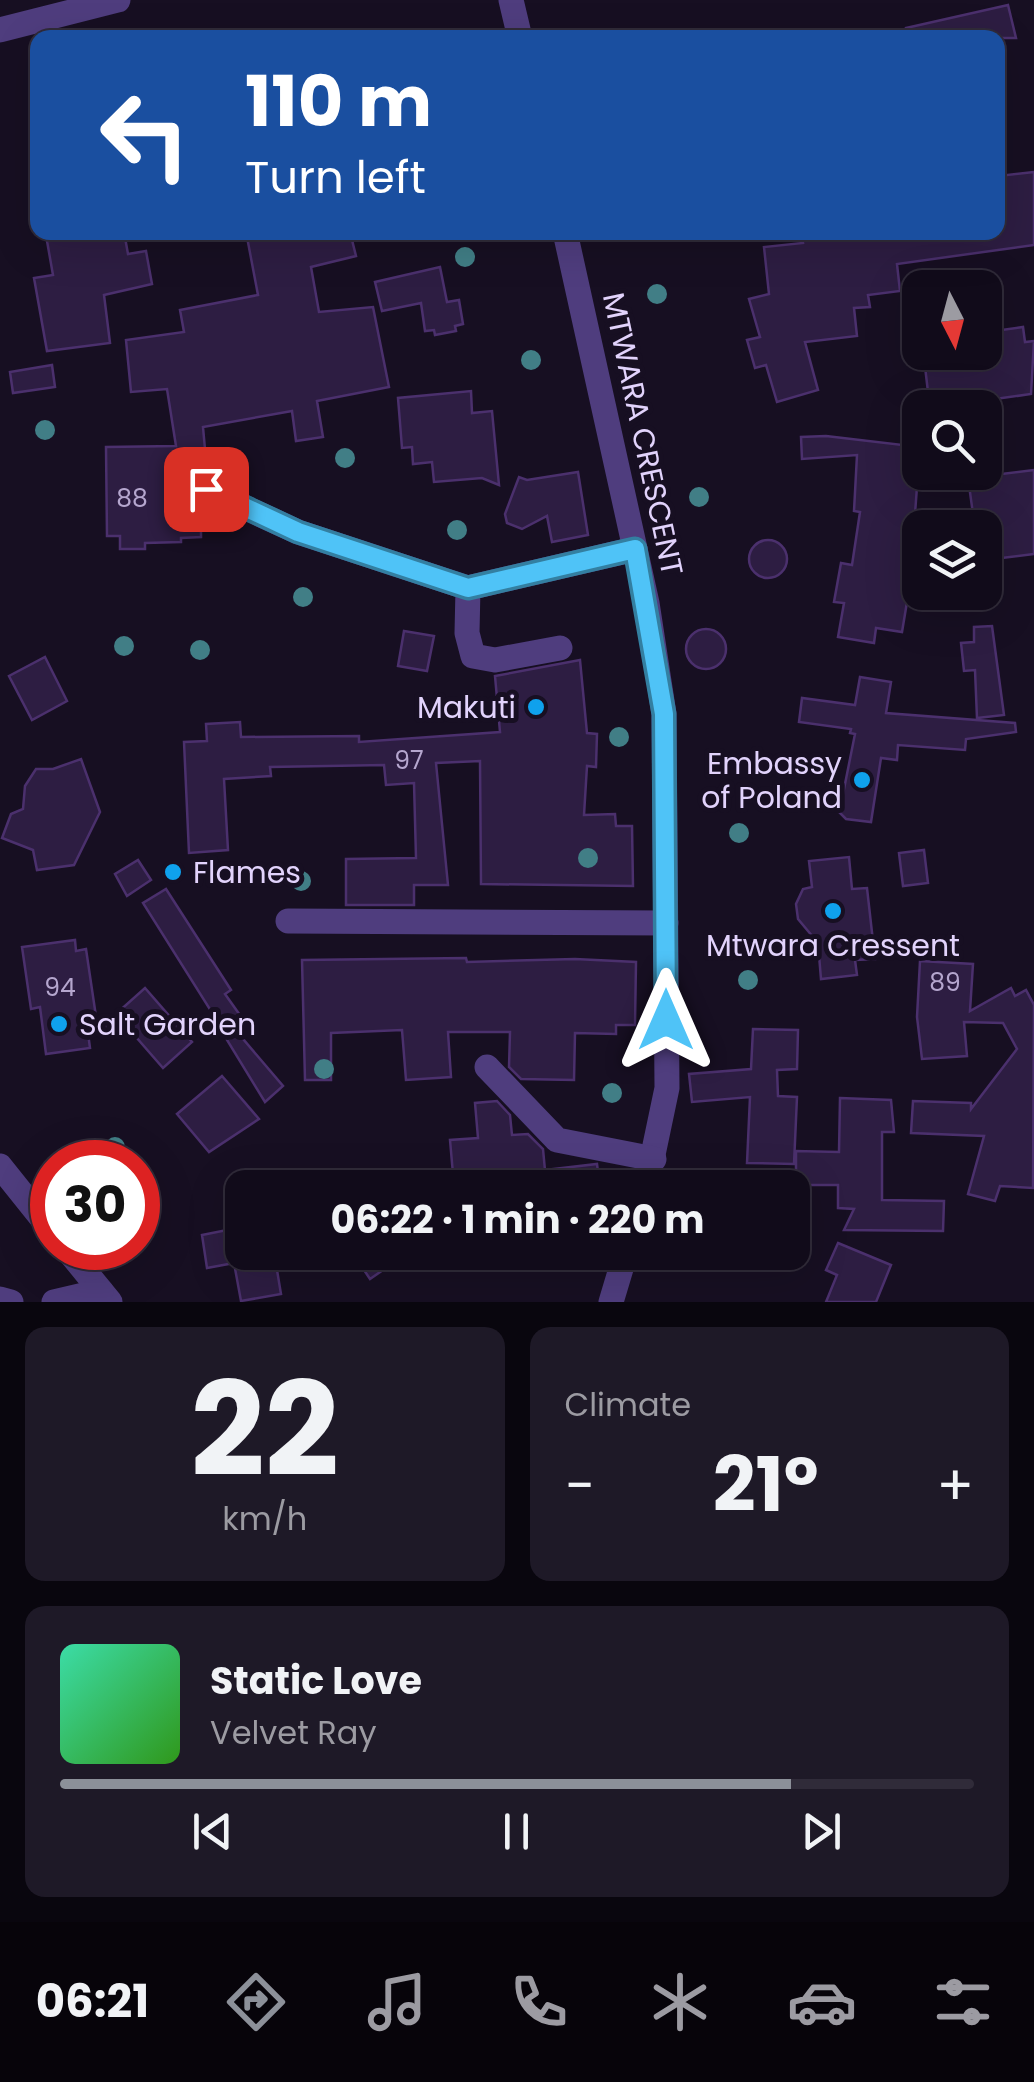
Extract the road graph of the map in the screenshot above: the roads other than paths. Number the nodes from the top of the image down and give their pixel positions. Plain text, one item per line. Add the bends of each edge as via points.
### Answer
1 (118, 0) edge
2 (512, 0) edge
3 (0, 30) edge
4 (518, 30) edge
5 (567, 240) edge
6 (206, 489) dead end
7 (635, 549) junction
8 (468, 588) junction
9 (560, 648) dead end
10 (288, 921) dead end
11 (666, 923) junction
12 (487, 1067) dead end
13 (654, 1159) junction
14 (0, 1166) edge
15 (651, 1170) edge
16 (30, 1204) edge
17 (84, 1270) edge
18 (620, 1270) edge
19 (106, 1296) edge
20 (0, 1299) edge
21 (11, 1302) edge
22 (54, 1302) edge
23 (610, 1302) edge

1 - 3 street
2 - 4 street
5 - 7 street, MTWARA CRESCENT
6 - 8 street via 298,532
7 - 8 street
7 - 11 street, MTWARA CRESCENT via 664,714
8 - 9 street via 466,633 473,656 494,660
10 - 11 street
11 - 13 street, MTWARA CRESCENT via 666,1088
12 - 13 street via 557,1140
13 - 15 street, MTWARA CRESCENT
14 - 16 street
17 - 19 street
18 - 23 street
19 - 22 street
20 - 21 street

